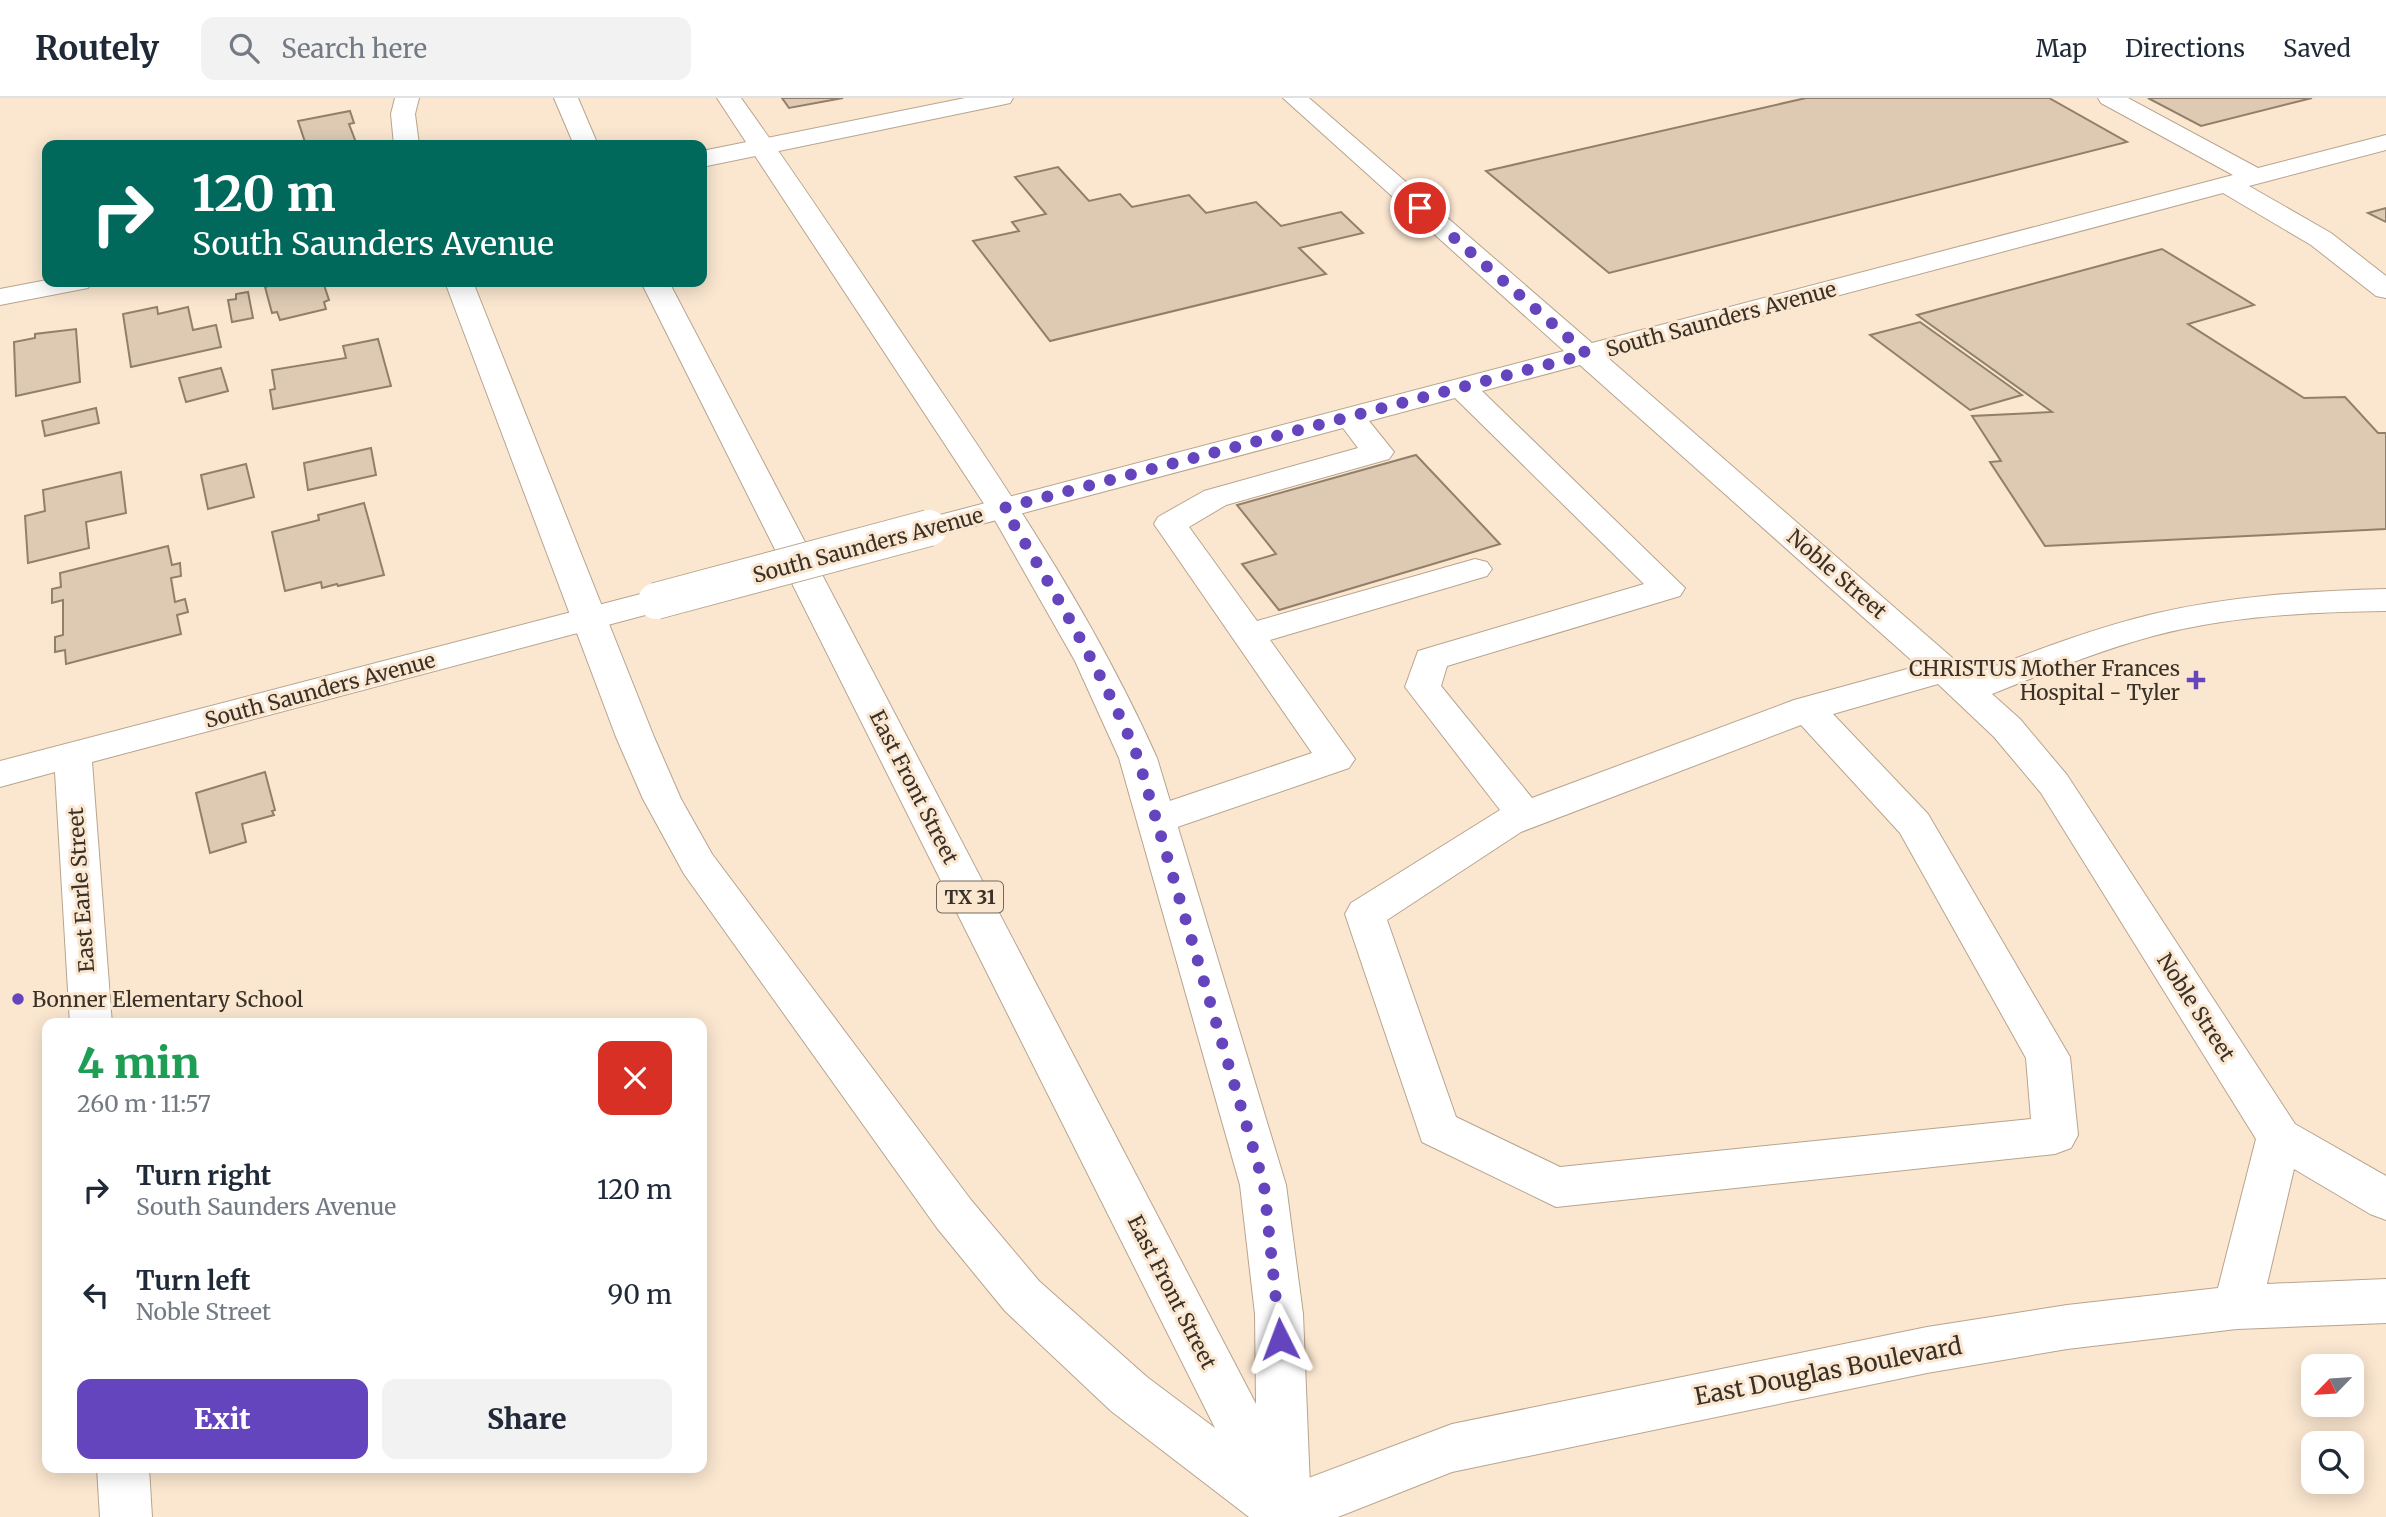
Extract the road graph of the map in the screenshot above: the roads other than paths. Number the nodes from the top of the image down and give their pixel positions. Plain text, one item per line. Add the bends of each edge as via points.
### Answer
1 (407, 98) edge
2 (566, 98) edge
3 (729, 98) edge
4 (999, 98) edge
5 (1295, 98) edge
6 (2110, 98) edge
7 (406, 140) edge
8 (584, 140) edge
9 (2386, 142) edge
10 (763, 146) junction
11 (707, 158) edge
12 (2256, 177) junction
13 (2228, 185) junction
14 (54, 287) edge
15 (461, 287) edge
16 (658, 287) edge
17 (2386, 290) edge
18 (0, 298) edge
19 (1587, 354) junction
20 (1461, 387) junction
21 (1350, 417) junction
22 (1188, 460) junction
23 (1215, 498) junction
24 (1004, 508) junction
25 (1475, 569) dead end
26 (2386, 600) edge
27 (587, 620) junction
28 (1249, 635) junction
29 (1956, 680) junction
30 (1807, 709) junction
31 (73, 755) junction
32 (0, 774) edge
33 (1525, 815) junction
34 (1157, 820) junction
35 (91, 1018) edge
36 (2279, 1137) junction
37 (2386, 1200) edge
38 (2386, 1301) edge
39 (2237, 1307) junction
40 (123, 1473) edge
41 (1286, 1514) edge
42 (126, 1517) edge

1 - 7 street via 403,114
2 - 8 street
3 - 10 street
4 - 10 street
5 - 19 street, Noble Street
6 - 12 street
9 - 12 street, South Saunders Avenue
10 - 11 street
10 - 24 street
12 - 13 street, South Saunders Avenue
13 - 17 street via 2321,239
13 - 19 street, South Saunders Avenue
14 - 18 street
15 - 27 street
16 - 41 street, East Front Street / TX 31
19 - 20 street, South Saunders Avenue
19 - 29 street, Noble Street
20 - 21 street, South Saunders Avenue
20 - 33 street via 1668,588 1431,659 1423,687
21 - 22 street, South Saunders Avenue
21 - 23 street via 1378,452
22 - 23 street
22 - 24 street, South Saunders Avenue
23 - 28 street via 1170,524
24 - 27 street, South Saunders Avenue, bridge
24 - 34 street via 1112,696
25 - 28 street
26 - 29 street via 2271,606 2153,626
27 - 31 street, South Saunders Avenue
27 - 41 street via 662,799 698,864 954,1214 1022,1296 1129,1394
28 - 34 street via 1336,759
29 - 30 street
29 - 36 street, Noble Street via 2007,728 2054,785
30 - 33 street
30 - 33 street via 1914,824 2048,1057 2055,1135 1556,1187 1438,1129 1365,914 1507,822
31 - 32 street, South Saunders Avenue
31 - 35 street, East Earle Street
34 - 41 street via 1264,1185 1279,1314
36 - 37 street, Noble Street
36 - 39 street
38 - 39 street, East Douglas Boulevard
39 - 41 street, East Douglas Boulevard via 2067,1327 1927,1350 1452,1448
40 - 42 street

